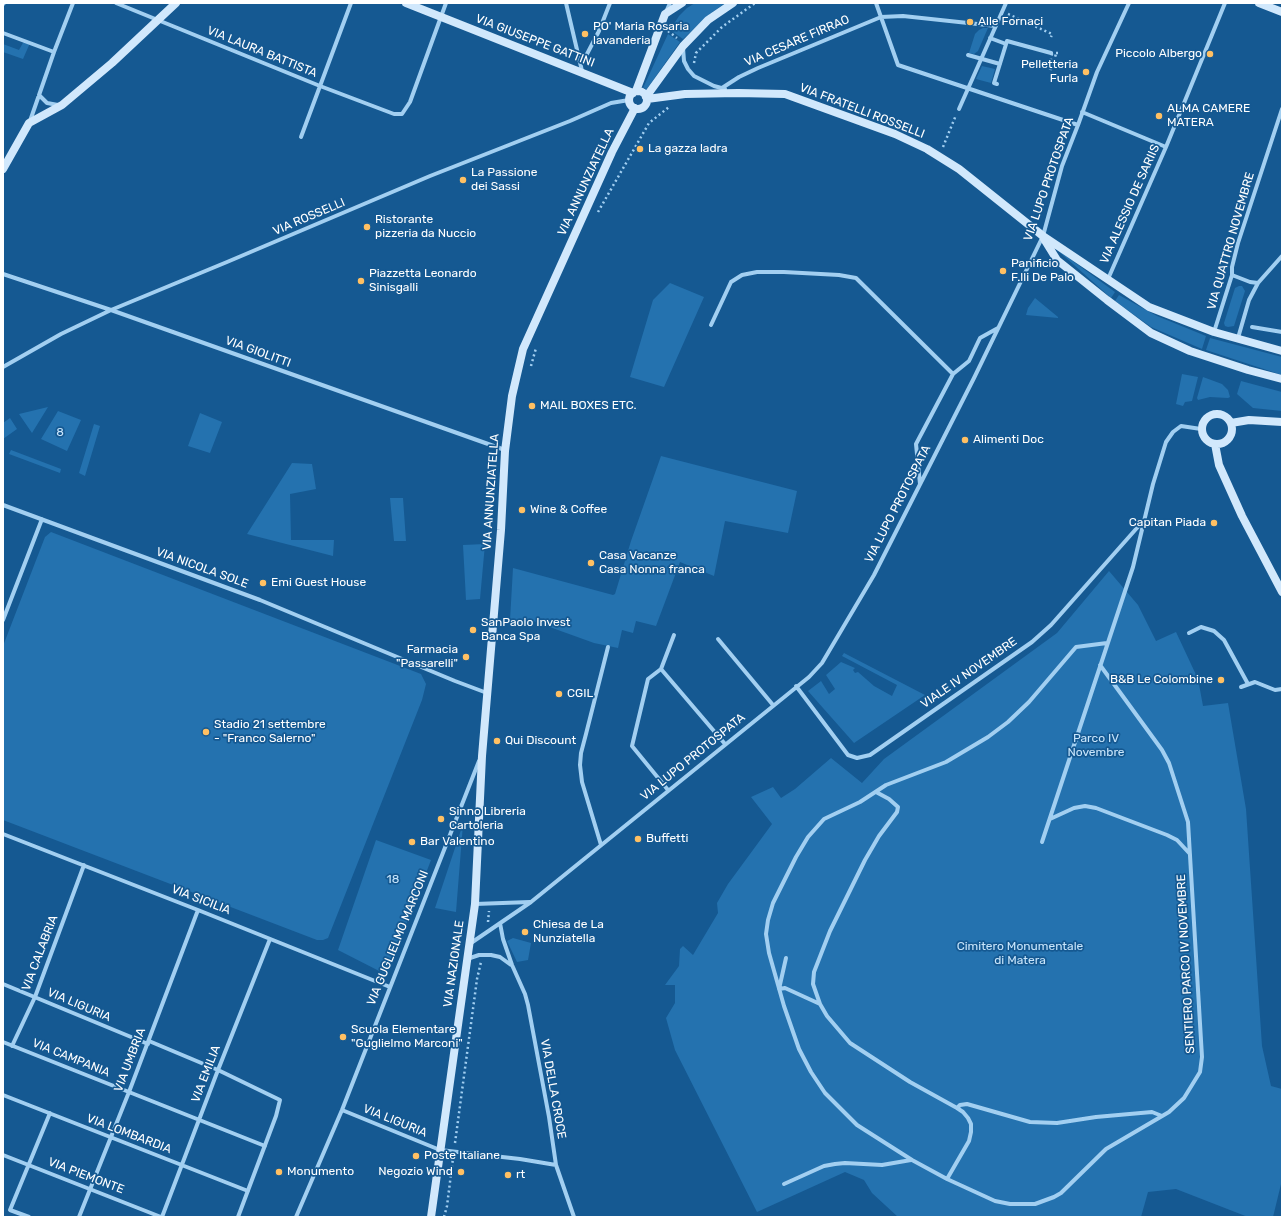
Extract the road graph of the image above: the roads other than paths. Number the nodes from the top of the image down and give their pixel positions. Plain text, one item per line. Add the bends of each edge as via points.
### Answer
1 (73, 3) edge
2 (116, 3) edge
3 (176, 3) edge
4 (351, 3) edge
5 (406, 3) edge
6 (446, 3) edge
7 (566, 3) edge
8 (610, 3) edge
9 (670, 3) edge
10 (682, 3) edge
11 (733, 3) edge
12 (876, 3) edge
13 (1006, 3) edge
14 (1129, 3) edge
15 (1225, 3) edge
16 (1259, 3) edge
17 (1282, 12) edge
18 (665, 14) junction
19 (441, 16) junction
20 (881, 17) junction
21 (158, 20) junction
22 (996, 26) junction
23 (3, 33) edge
24 (990, 38) junction
25 (1006, 44) junction
26 (683, 46) junction
27 (54, 52) junction
28 (1051, 53) dead end
29 (968, 55) dead end
30 (981, 59) junction
31 (579, 60) junction
32 (1000, 64) junction
33 (582, 72) junction
34 (997, 84) dead end
35 (320, 86) junction
36 (722, 88) junction
37 (967, 89) junction
38 (635, 92) junction
39 (738, 93) junction
40 (39, 95) junction
41 (647, 98) junction
42 (629, 100) junction
43 (62, 106) junction
44 (635, 108) junction
45 (959, 109) road end
46 (1282, 109) edge
47 (1082, 112) junction
48 (29, 123) junction
49 (1078, 125) junction
50 (302, 137) dead end
51 (1166, 147) junction
52 (3, 169) edge
53 (1043, 236) junction
54 (1282, 256) edge
55 (3, 274) edge
56 (1232, 275) junction
57 (1108, 280) junction
58 (1258, 283) junction
59 (111, 310) junction
60 (711, 325) dead end
61 (1252, 326) dead end
62 (998, 328) junction
63 (1214, 332) junction
64 (1282, 332) edge
65 (1238, 339) junction
66 (1282, 351) edge
67 (3, 367) edge
68 (953, 374) junction
69 (1282, 379) edge
70 (1282, 422) edge
71 (1231, 423) junction
72 (1201, 429) junction
73 (1215, 444) junction
74 (505, 451) junction
75 (920, 484) junction
76 (3, 504) edge
77 (42, 519) junction
78 (1144, 520) junction
79 (1282, 592) edge
80 (3, 620) edge
81 (1189, 633) dead end
82 (674, 635) dead end
83 (718, 639) dead end
84 (1107, 643) junction
85 (608, 647) dead end
86 (1100, 665) junction
87 (661, 669) junction
88 (1248, 684) junction
89 (796, 686) junction
90 (1241, 687) dead end
91 (1282, 689) edge
92 (487, 693) junction
93 (773, 705) junction
94 (725, 744) junction
95 (482, 756) junction
96 (668, 790) junction
97 (876, 792) junction
98 (1050, 819) junction
99 (3, 834) edge
100 (1042, 842) dead end
101 (601, 845) junction
102 (1190, 854) junction
103 (84, 865) junction
104 (531, 902) junction
105 (474, 904) junction
106 (198, 910) junction
107 (500, 923) junction
108 (270, 939) junction
109 (469, 944) junction
110 (786, 958) dead end
111 (467, 959) junction
112 (512, 965) junction
113 (3, 984) edge
114 (390, 987) junction
115 (779, 989) junction
116 (35, 997) junction
117 (820, 1004) junction
118 (3, 1042) edge
119 (148, 1043) junction
120 (12, 1046) junction
121 (218, 1070) junction
122 (129, 1092) junction
123 (3, 1095) edge
124 (957, 1108) junction
125 (342, 1110) junction
126 (50, 1114) junction
127 (1162, 1116) junction
128 (199, 1120) junction
129 (111, 1137) junction
130 (266, 1146) junction
131 (440, 1150) junction
132 (3, 1155) edge
133 (912, 1160) junction
134 (29, 1165) junction
135 (182, 1165) junction
136 (556, 1165) junction
137 (947, 1179) junction
138 (784, 1184) dead end
139 (90, 1188) junction
140 (248, 1191) junction
141 (29, 1217) edge
142 (79, 1217) edge
143 (162, 1217) edge
144 (238, 1217) edge
145 (296, 1217) edge
146 (431, 1217) edge
147 (574, 1217) edge

1 - 27 street
2 - 21 street, VIA LAURA BATTISTA
3 - 21 street
4 - 35 street
5 - 19 street, VIA GIUSEPPE GATTINI
6 - 19 street
7 - 31 street
8 - 31 street via 587,54
9 - 18 street
10 - 18 street
11 - 26 street via 708,20
12 - 20 street
13 - 22 street
14 - 47 street, VIA LUPO PROTOSPATA via 1097,72
15 - 51 street, VIA ALESSIO DE SARIIS
16 - 17 street
18 - 38 street
19 - 33 street, VIA GIUSEPPE GATTINI
19 - 35 street, VIA LAURA BATTISTA via 410,102 402,114 394,114
20 - 22 street, VIA CESARE FIRRAO via 903,16
20 - 36 street, VIA CESARE FIRRAO via 758,68
20 - 37 street via 898,65
21 - 35 street, VIA LAURA BATTISTA
21 - 43 street
22 - 24 street
23 - 27 street
24 - 25 street
24 - 30 street
25 - 28 street via 1007,40
25 - 32 street
26 - 36 street, VIA FRATELLI ROSSELLI via 684,61 694,76
26 - 41 street
27 - 40 street
29 - 30 street
30 - 32 street
30 - 37 street
31 - 33 street
32 - 34 street via 994,83
33 - 38 street, VIA GIUSEPPE GATTINI
35 - 50 street
36 - 39 street, VIA FRATELLI ROSSELLI
37 - 45 street
37 - 49 street
38 - 41 street via 642,92
38 - 42 street
39 - 41 street, VIA FRATELLI ROSSELLI
39 - 53 street, VIA FRATELLI ROSSELLI via 785,94 895,134 927,149 960,169
40 - 43 street via 47,103
40 - 48 street
41 - 44 street via 643,107
42 - 44 street
42 - 59 street, VIA ROSSELLI via 611,103 430,176
43 - 48 street
44 - 74 street, VIA ANNUNZIATELLA via 612,152 523,349 512,396
46 - 56 street, VIA QUATTRO NOVEMBRE via 1238,243
47 - 49 street, VIA LUPO PROTOSPATA
47 - 51 street
48 - 52 street
49 - 53 street, VIA LUPO PROTOSPATA via 1062,166
51 - 57 street, VIA ALESSIO DE SARIIS
53 - 57 street, VIA FRATELLI ROSSELLI
53 - 62 street, VIA LUPO PROTOSPATA
53 - 69 street, VIA FRATELLI ROSSELLI via 1057,260 1151,333 1190,352
54 - 58 street
55 - 59 street, VIA GIOLITTI
56 - 58 street
56 - 63 street, VIA QUATTRO NOVEMBRE
57 - 63 street, VIA FRATELLI ROSSELLI via 1149,307
58 - 65 street via 1249,300
59 - 67 street, VIA ROSSELLI via 61,334
59 - 74 street, VIA GIOLITTI
60 - 68 street via 731,282 742,275 757,272 839,274 856,278
61 - 64 street
62 - 68 street via 980,338 970,360
62 - 75 street, VIA LUPO PROTOSPATA
63 - 65 street, VIA FRATELLI ROSSELLI
65 - 66 street, VIA FRATELLI ROSSELLI
68 - 75 street via 916,444
70 - 71 street via 1249,420
71 - 72 street via 1219,413 1204,419
71 - 73 street via 1232,434 1229,438 1225,442
72 - 73 street via 1205,439
72 - 78 street, VIALE IV NOVEMBRE via 1181,426 1166,442
73 - 79 street via 1219,465 1242,516
74 - 92 street, VIA ANNUNZIATELLA
75 - 89 street, VIA LUPO PROTOSPATA via 874,575 822,663
76 - 77 street, VIA NICOLA SOLE
77 - 80 street
77 - 92 street, VIA NICOLA SOLE via 260,600
78 - 84 street, VIALE IV NOVEMBRE via 1133,567
78 - 89 street, VIALE IV NOVEMBRE via 1051,625 1032,642 870,754 858,758 848,755
81 - 88 street via 1201,627 1214,632 1224,640
82 - 87 street
83 - 93 street
84 - 86 street, VIALE IV NOVEMBRE
84 - 97 street, SENTIERO PARCO IV NOVEMBRE via 1076,647 1029,702 988,737 946,762 886,785
85 - 101 street via 580,765 582,782
86 - 98 street, VIALE IV NOVEMBRE
86 - 102 street, SENTIERO PARCO IV NOVEMBRE via 1169,763 1188,822
87 - 94 street
87 - 96 street via 648,679 632,746
88 - 90 street
88 - 91 street via 1255,682 1275,690
89 - 93 street, VIA LUPO PROTOSPATA
92 - 95 street, VIA ANNUNZIATELLA
93 - 94 street, VIA LUPO PROTOSPATA
94 - 96 street, VIA LUPO PROTOSPATA
95 - 105 street, VIA ANNUNZIATELLA
95 - 114 street, VIA GUGLIELMO MARCONI
96 - 101 street, VIA LUPO PROTOSPATA
97 - 115 street, SENTIERO PARCO IV NOVEMBRE via 824,819 808,836 773,903 766,934 768,954
97 - 117 street via 898,807 897,812 864,860 830,931 814,972 813,984
98 - 100 street, VIALE IV NOVEMBRE
98 - 102 street via 1074,808 1096,808 1167,835 1177,840
99 - 103 street, VIA SICILIA
101 - 104 street, VIA LUPO PROTOSPATA
102 - 127 street, SENTIERO PARCO IV NOVEMBRE via 1202,1057 1200,1072 1184,1098
103 - 106 street, VIA SICILIA
103 - 116 street, VIA CALABRIA
104 - 105 street
104 - 107 street, VIA LUPO PROTOSPATA
105 - 109 street, VIA NAZIONALE
106 - 108 street, VIA SICILIA
106 - 119 street, VIA UMBRIA
107 - 109 street, VIA LUPO PROTOSPATA
107 - 112 street, VIA DELLA CROCE
108 - 114 street, VIA SICILIA
108 - 121 street, VIA EMILIA
109 - 111 street, VIA NAZIONALE
110 - 115 street
111 - 112 street via 491,955 500,957
111 - 131 street, VIA NAZIONALE
112 - 136 street, VIA DELLA CROCE via 531,1015
113 - 116 street, VIA LIGURIA
114 - 125 street, VIA GUGLIELMO MARCONI
115 - 117 street via 785,988
115 - 133 street, SENTIERO PARCO IV NOVEMBRE via 799,1049 825,1093 857,1126
116 - 119 street, VIA LIGURIA
116 - 120 street, VIA CALABRIA
117 - 124 street via 850,1043 910,1082
118 - 120 street, VIA CAMPANIA
119 - 121 street, VIA LIGURIA
119 - 122 street, VIA UMBRIA
120 - 122 street, VIA CAMPANIA
121 - 128 street, VIA EMILIA
121 - 130 street, VIA LIGURIA via 280,1100
122 - 128 street, VIA CAMPANIA
122 - 129 street, VIA UMBRIA
123 - 126 street, VIA LOMBARDIA
124 - 127 street via 967,1104 1030,1122 1057,1123 1152,1112
124 - 137 street via 968,1118 971,1132 969,1141
125 - 131 street, VIA LIGURIA
125 - 145 street, VIA GUGLIELMO MARCONI
126 - 129 street, VIA LOMBARDIA
126 - 134 street
127 - 137 street, SENTIERO PARCO IV NOVEMBRE via 1106,1148 1061,1193 1035,1204 995,1201
128 - 130 street, VIA CAMPANIA
128 - 135 street, VIA EMILIA
129 - 135 street, VIA LOMBARDIA
129 - 139 street, VIA UMBRIA
130 - 140 street
131 - 136 street, VIA LIGURIA
131 - 146 street, VIA NAZIONALE
132 - 134 street, VIA PIEMONTE
133 - 137 street, SENTIERO PARCO IV NOVEMBRE
133 - 138 street via 882,1165 845,1163 824,1166
134 - 139 street, VIA PIEMONTE
134 - 141 street via 10,1210
135 - 140 street, VIA LOMBARDIA
135 - 143 street, VIA EMILIA
136 - 147 street, VIA DELLA CROCE
139 - 142 street, VIA UMBRIA
139 - 143 street, VIA PIEMONTE
140 - 144 street

